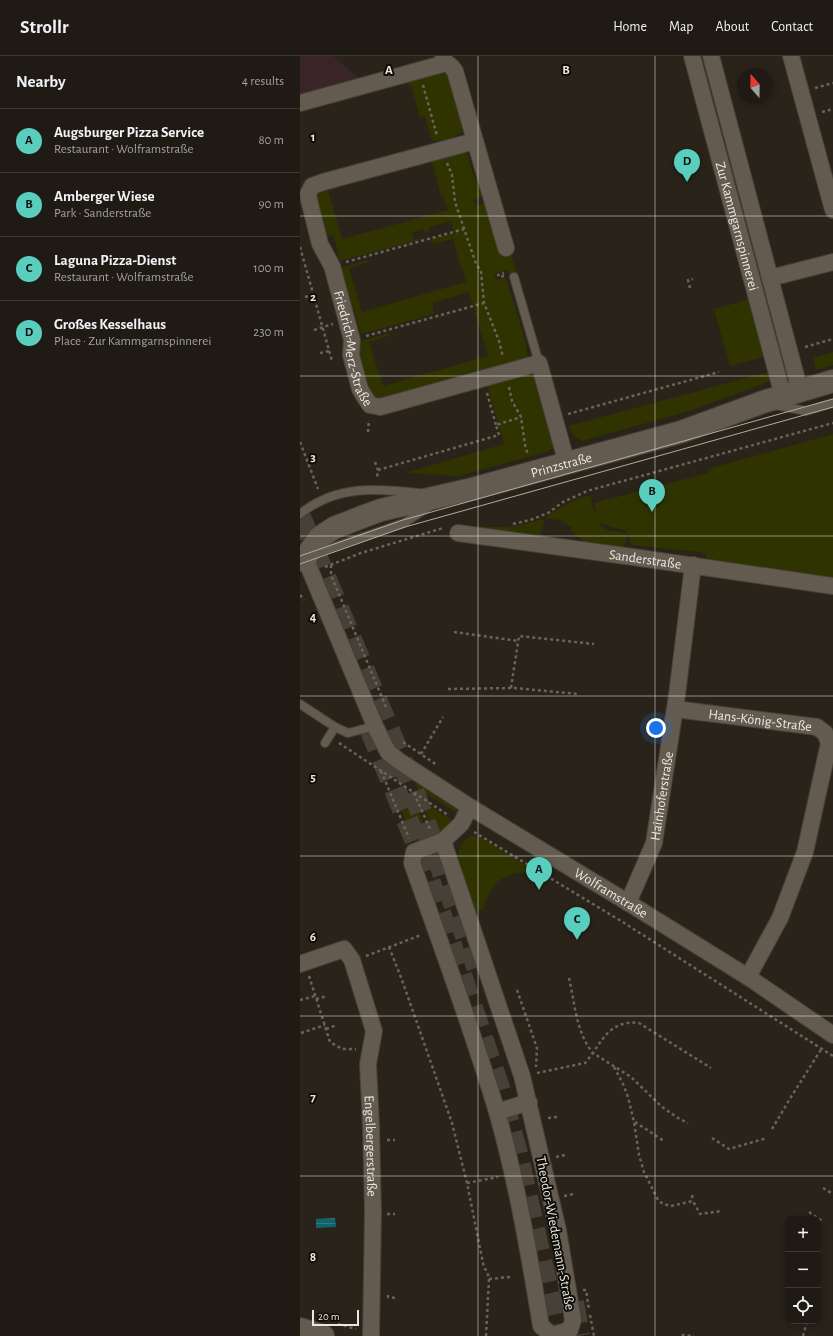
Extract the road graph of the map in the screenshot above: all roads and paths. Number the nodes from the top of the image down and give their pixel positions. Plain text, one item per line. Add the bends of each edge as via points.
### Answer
1 (692, 56) edge
2 (711, 56) edge
3 (791, 56) edge
4 (444, 60) edge
5 (419, 71) junction
6 (300, 102) edge
7 (475, 141) junction
8 (441, 150) junction
9 (833, 210) edge
10 (464, 229) junction
11 (300, 248) edge
12 (506, 248) dead end
13 (833, 262) edge
14 (332, 266) junction
15 (514, 277) dead end
16 (770, 278) junction
17 (693, 279) dead end
18 (690, 288) dead end
19 (313, 295) junction
20 (304, 297) dead end
21 (484, 303) junction
22 (322, 327) junction
23 (314, 330) dead end
24 (833, 339) edge
25 (352, 340) junction
26 (329, 351) junction
27 (790, 351) junction
28 (320, 353) dead end
29 (332, 361) dead end
30 (539, 364) junction
31 (719, 372) dead end
32 (505, 373) junction
33 (483, 378) junction
34 (833, 381) edge
35 (792, 393) junction
36 (763, 402) junction
37 (833, 403) edge
38 (562, 415) dead end
39 (522, 417) junction
40 (833, 423) edge
41 (496, 425) junction
42 (300, 442) edge
43 (528, 456) dead end
44 (375, 462) dead end
45 (567, 464) junction
46 (378, 470) junction
47 (377, 479) dead end
48 (318, 489) dead end
49 (444, 497) junction
50 (300, 514) edge
51 (508, 524) dead end
52 (454, 530) joint
53 (305, 560) edge
54 (331, 565) junction
55 (693, 566) junction
56 (833, 586) edge
57 (454, 632) dead end
58 (518, 641) junction
59 (594, 644) dead end
60 (510, 688) junction
61 (448, 689) dead end
62 (578, 694) dead end
63 (300, 704) edge
64 (675, 709) junction
65 (387, 710) dead end
66 (443, 717) dead end
67 (375, 726) junction
68 (335, 727) junction
69 (402, 741) dead end
70 (325, 743) dead end
71 (421, 754) junction
72 (440, 767) dead end
73 (414, 793) junction
74 (470, 807) junction
75 (461, 824) junction
76 (440, 842) junction
77 (414, 852) junction
78 (628, 903) junction
79 (435, 929) junction
80 (389, 947) junction
81 (352, 960) junction
82 (302, 963) edge
83 (748, 977) junction
84 (569, 978) dead end
85 (518, 990) dead end
86 (327, 996) dead end
87 (316, 998) junction
88 (300, 1000) edge
89 (337, 1025) dead end
90 (325, 1027) junction
91 (301, 1032) dead end
92 (832, 1034) edge
93 (371, 1048) junction
94 (822, 1049) junction
95 (593, 1053) junction
96 (833, 1056) edge
97 (614, 1067) junction
98 (711, 1068) dead end
99 (529, 1102) junction
100 (497, 1112) junction
101 (634, 1122) junction
102 (688, 1123) dead end
103 (772, 1129) dead end
104 (712, 1138) dead end
105 (766, 1138) dead end
106 (664, 1141) dead end
107 (513, 1173) junction
108 (467, 1183) junction
109 (823, 1188) dead end
110 (692, 1194) dead end
111 (833, 1194) edge
112 (694, 1201) junction
113 (722, 1211) dead end
114 (809, 1212) dead end
115 (822, 1221) dead end
116 (510, 1277) dead end
117 (489, 1279) junction
118 (806, 1324) edge
119 (300, 1329) edge
120 (329, 1330) edge
121 (300, 1333) edge
122 (371, 1335) edge
123 (313, 1336) edge
124 (486, 1336) edge
125 (682, 1336) edge
126 (694, 1336) edge
127 (803, 1336) edge

1 - 35 street, Zur Kammgarnspinnerei
2 - 16 street, Zur Kammgarnspinnerei
3 - 9 street
4 - 5 street
4 - 7 street via 455,71
5 - 6 street
5 - 8 path
7 - 8 street, Friedrich-Merz-Straße
7 - 12 street
8 - 10 path via 452,175 455,202
8 - 14 street, Friedrich-Merz-Straße via 312,186 308,194 310,205 320,244
10 - 14 path
10 - 21 path via 481,272
11 - 19 path
13 - 16 street
14 - 25 street, Friedrich-Merz-Straße
15 - 30 lane
16 - 27 street, Zur Kammgarnspinnerei
17 - 18 path via 688,280
19 - 20 path
19 - 22 path
21 - 25 path
21 - 32 path via 499,341
22 - 23 path
22 - 26 path
24 - 27 path
25 - 33 street, Friedrich-Merz-Straße via 351,355 360,389 370,405 380,407
26 - 28 path
26 - 29 path
27 - 35 street, Zur Kammgarnspinnerei
30 - 32 street, Friedrich-Merz-Straße
30 - 45 street
31 - 38 path
32 - 33 street, Friedrich-Merz-Straße
32 - 39 path via 512,401
33 - 41 path
34 - 35 street, Prinzstraße
35 - 36 street, Prinzstraße
36 - 37 lane via 806,411
36 - 45 street, Prinzstraße via 681,432
39 - 41 path
39 - 43 path
40 - 51 path via 587,492 563,502 548,513
41 - 46 path via 499,435
42 - 48 path
44 - 46 path
45 - 49 street, Prinzstraße
46 - 47 path
49 - 50 lane via 382,490 355,490 326,498
49 - 53 street, Prinzstraße via 381,510 344,523 320,537
52 - 54 path via 361,553
52 - 55 street, Sanderstraße
53 - 54 path
53 - 67 street
54 - 65 path via 331,575
55 - 56 street, Sanderstraße
55 - 64 street, Hainhoferstraße
57 - 58 path
58 - 59 path via 519,636
58 - 60 path
60 - 61 path
60 - 62 path
63 - 68 lane
64 - 78 street, Hainhoferstraße via 654,843
64 - 83 street, Hans-König-Straße via 816,727 825,733 829,743 805,852 780,918
66 - 71 path
67 - 68 lane via 348,733
67 - 74 street, Wolframstraße via 388,752
68 - 70 lane
69 - 71 path
71 - 72 path
73 - 75 path
73 - 76 path
73 - 77 path via 380,770
74 - 75 street
74 - 78 street, Wolframstraße
75 - 76 street
75 - 94 path via 621,921
76 - 77 street
76 - 99 street, Theodor-Wiedemann-Straße via 520,1068
77 - 79 street, Theodor-Wiedemann-Straße via 412,863
78 - 83 street, Wolframstraße
79 - 80 path
79 - 100 street, Theodor-Wiedemann-Straße
80 - 81 path
80 - 108 path via 452,1123
81 - 82 street via 344,950
81 - 93 street, Engelbergerstraße via 374,1031
82 - 87 path
83 - 92 street, Wolframstraße
84 - 95 path via 581,1034
85 - 95 path via 537,1048 536,1073 585,1063
86 - 87 path
87 - 88 path
87 - 90 path
89 - 90 path
90 - 91 path
90 - 93 path via 330,1042 342,1049
92 - 94 path
93 - 122 street, Engelbergerstraße via 368,1064 373,1213
94 - 96 path
94 - 103 path
95 - 97 path
95 - 98 path via 603,1037 616,1026 628,1022 639,1023
97 - 101 path via 623,1084
97 - 102 path via 631,1077 662,1107
99 - 100 street
99 - 107 street, Theodor-Wiedemann-Straße via 558,1230 573,1314 570,1330 552,1335 541,1326
100 - 107 street, Theodor-Wiedemann-Straße
101 - 106 path
101 - 112 path via 644,1172 658,1200 671,1206
104 - 105 path via 729,1149
107 - 108 path
108 - 117 path via 484,1268
109 - 111 path
110 - 112 path
112 - 113 path via 700,1214
114 - 115 path
116 - 117 path
117 - 124 path
118 - 127 path
119 - 120 street
120 - 122 path
121 - 123 lane
125 - 126 path

